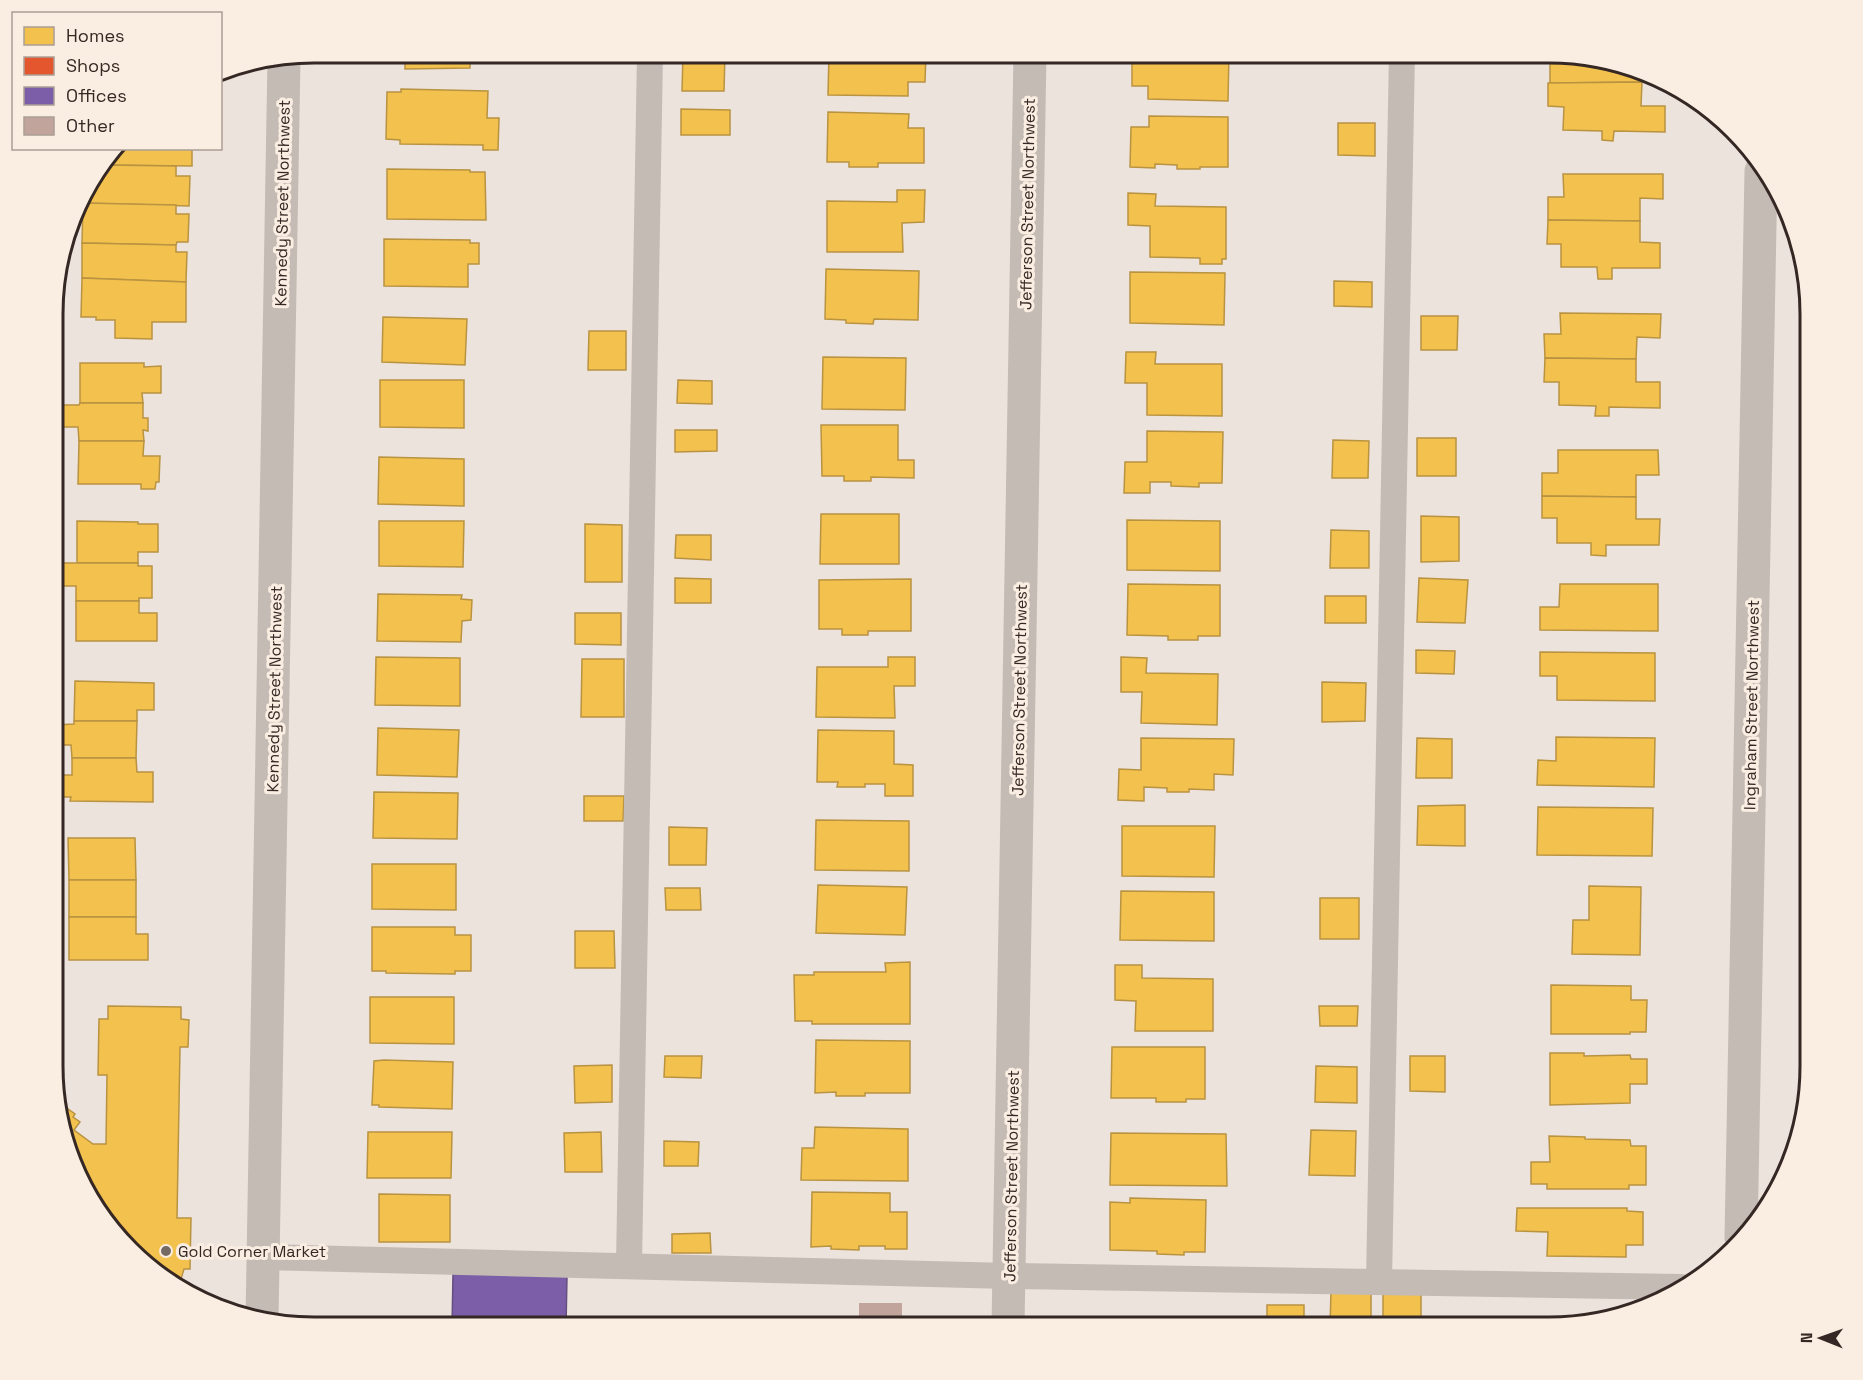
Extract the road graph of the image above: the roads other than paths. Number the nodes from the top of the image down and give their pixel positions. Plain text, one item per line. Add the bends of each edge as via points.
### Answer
1 (650, 63) edge
2 (1030, 63) edge
3 (1402, 63) edge
4 (285, 65) edge
5 (1761, 179) edge
6 (1741, 1228) edge
7 (264, 1257) junction
8 (629, 1265) junction
9 (1009, 1276) junction
10 (1379, 1282) junction
11 (1668, 1287) edge
12 (262, 1311) edge
13 (1008, 1317) edge

1 - 8 lane
2 - 9 street, Jefferson Street Northwest
3 - 10 lane
4 - 7 street, Kennedy Street Northwest
5 - 6 street, Ingraham Street Northwest
7 - 8 lane
7 - 12 street, Kennedy Street Northwest
8 - 9 lane
9 - 10 lane
9 - 13 street, Jefferson Street Northwest
10 - 11 lane

